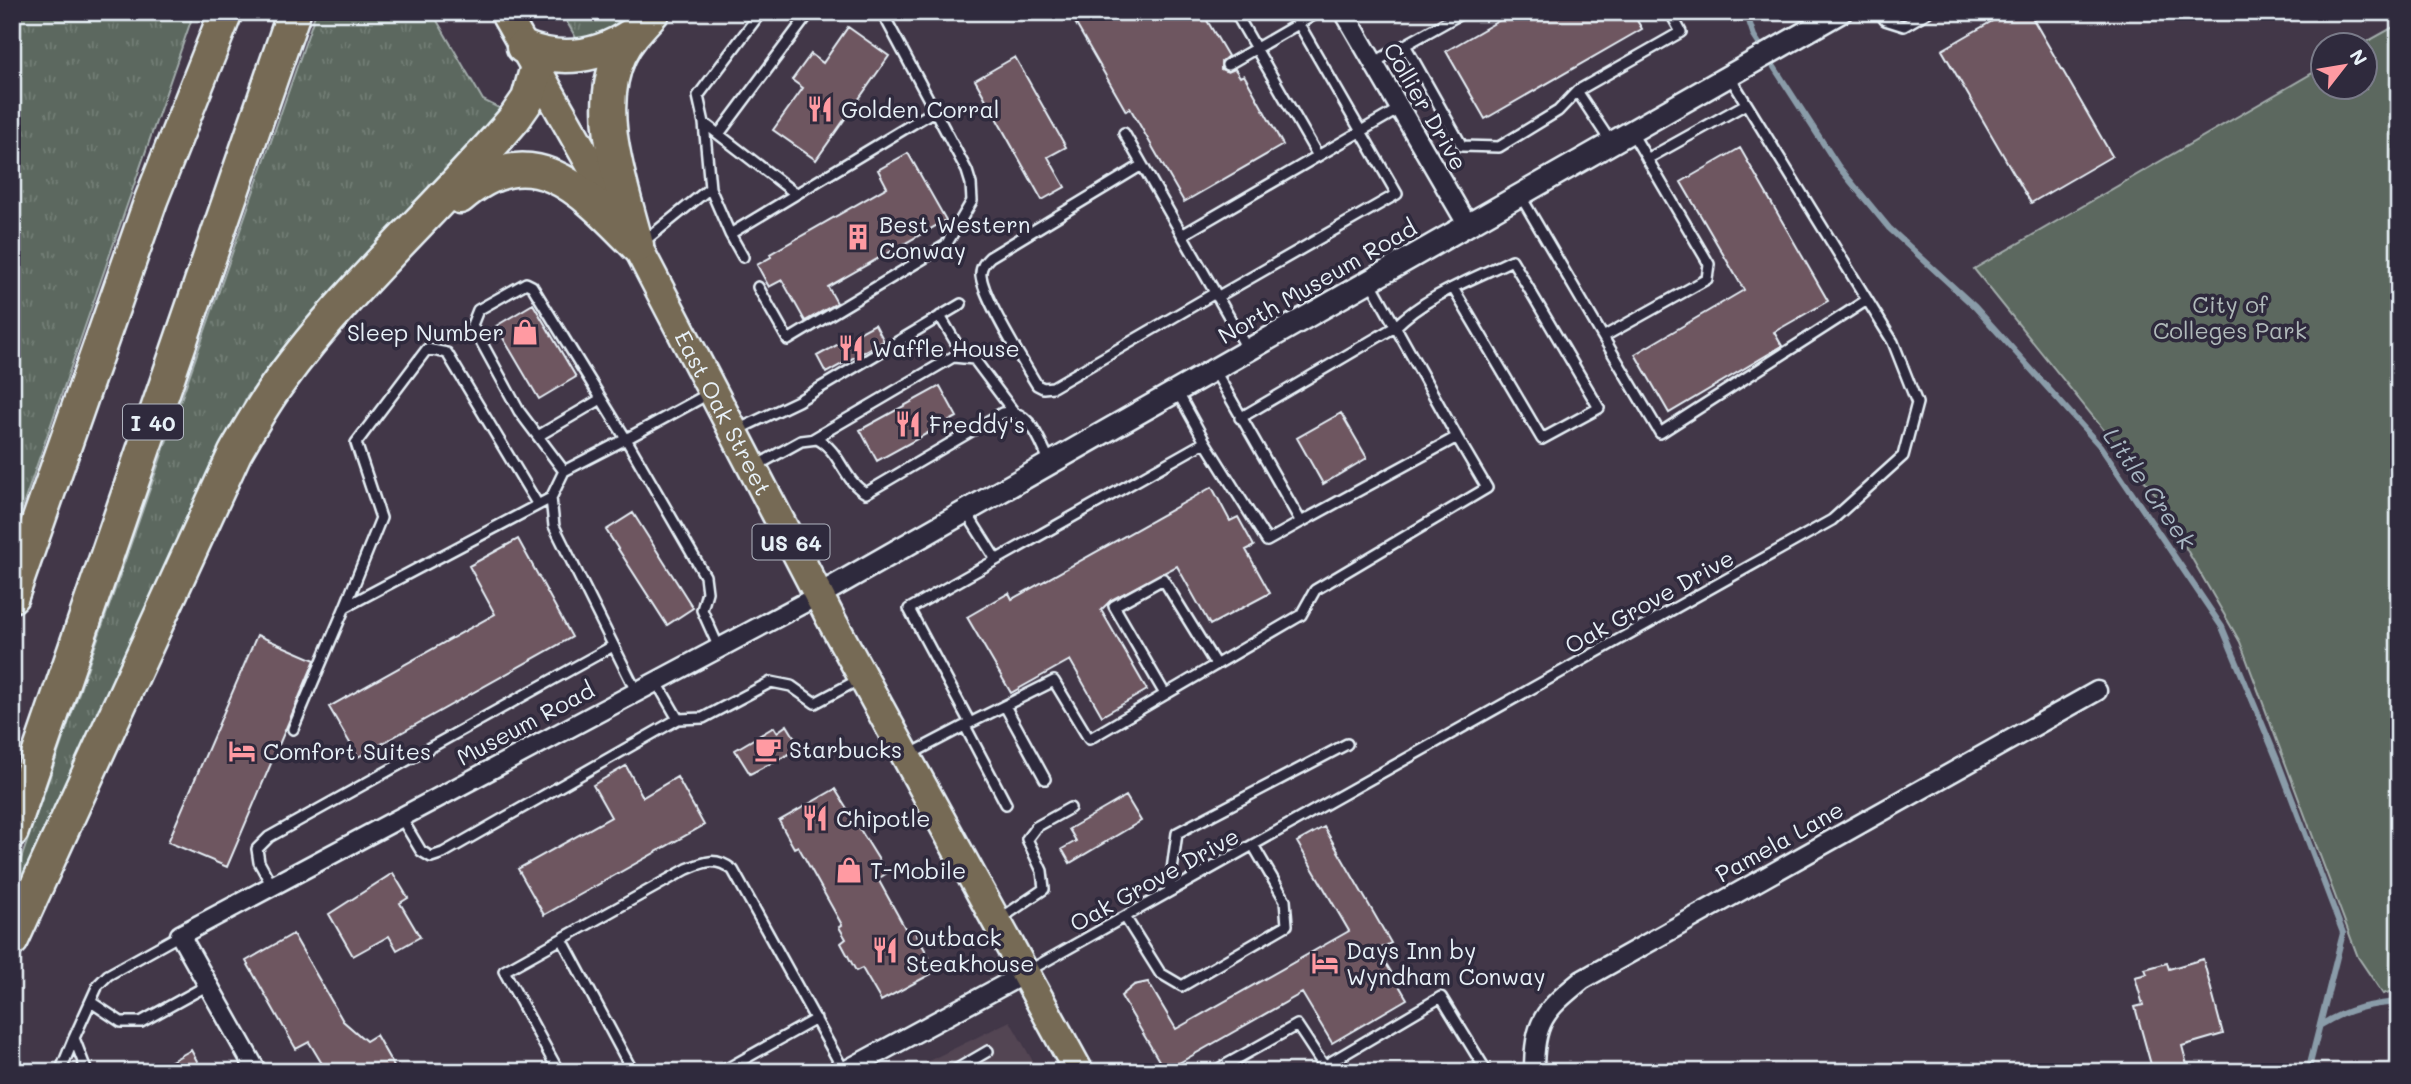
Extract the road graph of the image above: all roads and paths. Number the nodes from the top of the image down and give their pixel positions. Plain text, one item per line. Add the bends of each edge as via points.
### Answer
1 (226, 12) edge
2 (294, 12) edge
3 (504, 12) edge
4 (761, 12) edge
5 (810, 12) edge
6 (882, 12) edge
7 (1235, 12) edge
8 (1319, 12) edge
9 (1344, 12) edge
10 (1464, 12) edge
11 (1670, 12) edge
12 (1841, 12) edge
13 (1880, 12) edge
14 (1928, 12) edge
15 (643, 23) edge
16 (1299, 24) junction
17 (1405, 45) junction
18 (1256, 48) junction
19 (530, 59) junction
20 (1373, 63) junction
21 (1227, 65) dead end
22 (1729, 76) junction
23 (1577, 91) junction
24 (1746, 104) junction
25 (1399, 109) junction
26 (934, 111) junction
27 (704, 122) junction
28 (1631, 130) junction
29 (1360, 132) junction
30 (1124, 133) dead end
31 (719, 134) junction
32 (1610, 141) junction
33 (1318, 156) junction
34 (1647, 159) junction
35 (1142, 164) junction
36 (710, 188) junction
37 (796, 194) junction
38 (1519, 194) junction
39 (1466, 224) junction
40 (730, 234) junction
41 (1182, 235) junction
42 (637, 246) junction
43 (392, 254) junction
44 (743, 257) dead end
45 (1370, 281) junction
46 (758, 287) dead end
47 (1453, 288) junction
48 (1216, 295) junction
49 (1867, 300) junction
50 (961, 304) dead end
51 (940, 316) junction
52 (1395, 327) junction
53 (1604, 337) junction
54 (1248, 351) junction
55 (965, 358) junction
56 (1215, 371) junction
57 (713, 391) junction
58 (1177, 391) junction
59 (601, 399) junction
60 (1013, 411) junction
61 (1240, 418) junction
62 (734, 432) junction
63 (538, 436) junction
64 (1457, 437) junction
65 (626, 439) junction
66 (813, 439) junction
67 (1205, 442) junction
68 (1050, 461) junction
69 (753, 468) junction
70 (564, 471) junction
71 (551, 498) junction
72 (538, 505) junction
73 (965, 510) junction
74 (1301, 522) junction
75 (995, 558) junction
76 (819, 595) junction
77 (12, 596) edge
78 (345, 607) junction
79 (613, 646) junction
80 (719, 648) junction
81 (1216, 664) junction
82 (863, 678) junction
83 (656, 681) junction
84 (636, 691) junction
85 (2096, 691) dead end
86 (1165, 694) junction
87 (1005, 706) junction
88 (678, 719) junction
89 (968, 725) junction
90 (293, 729) dead end
91 (1347, 744) dead end
92 (906, 757) junction
93 (1045, 779) dead end
94 (1006, 804) dead end
95 (1070, 808) dead end
96 (400, 816) junction
97 (12, 831) edge
98 (1253, 845) junction
99 (271, 884) junction
100 (1169, 892) junction
101 (1125, 917) junction
102 (995, 922) junction
103 (180, 935) junction
104 (562, 939) junction
105 (12, 940) edge
106 (1024, 974) junction
107 (208, 985) junction
108 (91, 1002) junction
109 (816, 1019) junction
110 (74, 1038) junction
111 (988, 1051) dead end
112 (844, 1071) edge
113 (60, 1072) edge
114 (87, 1072) edge
115 (257, 1072) edge
116 (559, 1072) edge
117 (634, 1072) edge
118 (721, 1072) edge
119 (952, 1072) edge
120 (1079, 1072) edge
121 (1213, 1072) edge
122 (1487, 1072) edge
123 (1534, 1072) edge

1 - 77 highway via 151,200
2 - 97 highway, I 40
3 - 19 highway, East Oak Street / US 64
4 - 27 lane via 698,96
5 - 31 lane
6 - 26 lane
7 - 18 lane
8 - 16 lane
9 - 20 street, Collier Drive
10 - 17 lane
11 - 23 lane via 1681,32
12 - 22 street, North Museum Road
13 - 14 lane via 1885,19 1904,26
15 - 19 highway via 603,50
15 - 42 highway via 616,64 610,99 611,125
16 - 18 lane
16 - 29 lane
17 - 20 lane
17 - 23 lane via 1462,146 1499,146 1558,111
18 - 21 lane
18 - 33 lane
19 - 42 highway, East Oak Street / US 64
19 - 43 highway via 528,99 514,119
20 - 25 street, Collier Drive
22 - 24 lane, Oak Grove Drive
22 - 28 street, North Museum Road
23 - 32 lane
24 - 34 lane
24 - 49 lane, Oak Grove Drive
25 - 29 lane
25 - 39 street, Collier Drive
26 - 37 lane
26 - 46 lane via 971,184 972,201 946,245 789,340
27 - 31 lane
27 - 36 lane
28 - 32 street, North Museum Road
28 - 34 lane
29 - 33 lane
29 - 48 lane via 1397,194
30 - 35 lane
31 - 37 lane
32 - 38 street, North Museum Road
33 - 41 lane
34 - 53 lane via 1709,264 1707,279
35 - 41 lane
35 - 48 lane via 983,264 981,276 1009,338 1037,385 1053,387
36 - 40 lane
36 - 42 lane
37 - 40 lane
38 - 39 street, North Museum Road
38 - 53 lane
39 - 45 street, North Museum Road
40 - 44 lane
41 - 48 lane
42 - 43 highway via 575,188 546,173 521,168 505,170 474,185
42 - 57 highway, East Oak Street / US 64
43 - 105 highway via 280,381 235,453
45 - 52 lane
45 - 54 street, North Museum Road
47 - 47 lane via 1512,260 1599,408 1542,439
47 - 52 lane via 1416,306
48 - 54 lane
49 - 53 lane via 1660,433
49 - 98 lane, Oak Grove Drive via 1893,342 1917,403 1903,456 1832,520
50 - 51 lane
51 - 55 lane
51 - 62 lane via 798,401
52 - 61 lane
52 - 64 lane
54 - 56 street, North Museum Road
55 - 60 lane via 974,359
55 - 66 lane via 953,357
56 - 58 street, North Museum Road
56 - 61 lane
57 - 62 highway, East Oak Street / US 64
57 - 65 lane
58 - 67 lane
58 - 68 street, North Museum Road
59 - 63 lane
59 - 63 lane via 532,286 526,283 478,310 472,325 519,411
59 - 65 lane
60 - 66 lane via 1002,413 866,493 856,488 827,444
60 - 68 lane via 1028,421
61 - 74 lane
62 - 69 highway, East Oak Street / US 64
63 - 70 lane
64 - 74 lane
64 - 81 lane via 1487,488 1315,590 1301,615
65 - 70 lane
65 - 80 lane via 705,576 702,610
66 - 69 lane
67 - 74 lane via 1268,541
67 - 75 lane
68 - 73 street, North Museum Road
69 - 76 highway, East Oak Street / US 64
70 - 71 lane
71 - 72 lane
71 - 79 lane via 554,526
72 - 78 lane
72 - 78 lane via 447,353 427,349 356,443 381,518
73 - 75 lane
73 - 76 street, North Museum Road
75 - 89 lane via 909,609
76 - 80 street, Museum Road
76 - 82 highway, East Oak Street / US 64
78 - 90 lane
79 - 84 lane
79 - 99 lane via 269,837 257,849 258,862
80 - 83 street, Museum Road
81 - 86 lane
81 - 86 lane via 1163,579 1114,606
82 - 88 lane via 815,703 790,686 771,682 703,718
82 - 92 highway, East Oak Street / US 64
83 - 84 street, Museum Road
83 - 88 lane
84 - 96 street, Museum Road
85 - 123 street, Pamela Lane via 1582,980 1555,1002 1536,1030
86 - 87 lane via 1088,739 1054,681
87 - 89 lane
87 - 93 lane
88 - 96 lane via 443,853 431,856 421,851
89 - 92 lane
89 - 94 lane
91 - 100 lane via 1177,833
92 - 102 highway, East Oak Street / US 64
95 - 102 lane via 1036,827 1027,839 1042,871 1044,889
96 - 99 street, Museum Road
98 - 100 lane, Oak Grove Drive
98 - 101 lane via 1285,900 1287,925 1182,986 1160,974
99 - 103 street, Museum Road
100 - 101 lane, Oak Grove Drive
101 - 106 lane, Oak Grove Drive
102 - 106 highway, East Oak Street / US 64
103 - 107 street
103 - 108 lane via 108,975
104 - 109 lane via 687,869 708,860 723,862 733,870
104 - 116 lane via 504,971
104 - 117 lane
106 - 112 street
106 - 120 highway, East Oak Street / US 64
107 - 108 lane via 141,1022 121,1022
107 - 115 street
108 - 110 lane
109 - 112 lane
109 - 118 lane
110 - 113 lane
110 - 114 lane
111 - 119 lane
121 - 122 lane via 1297,1025 1324,1066 1441,998

